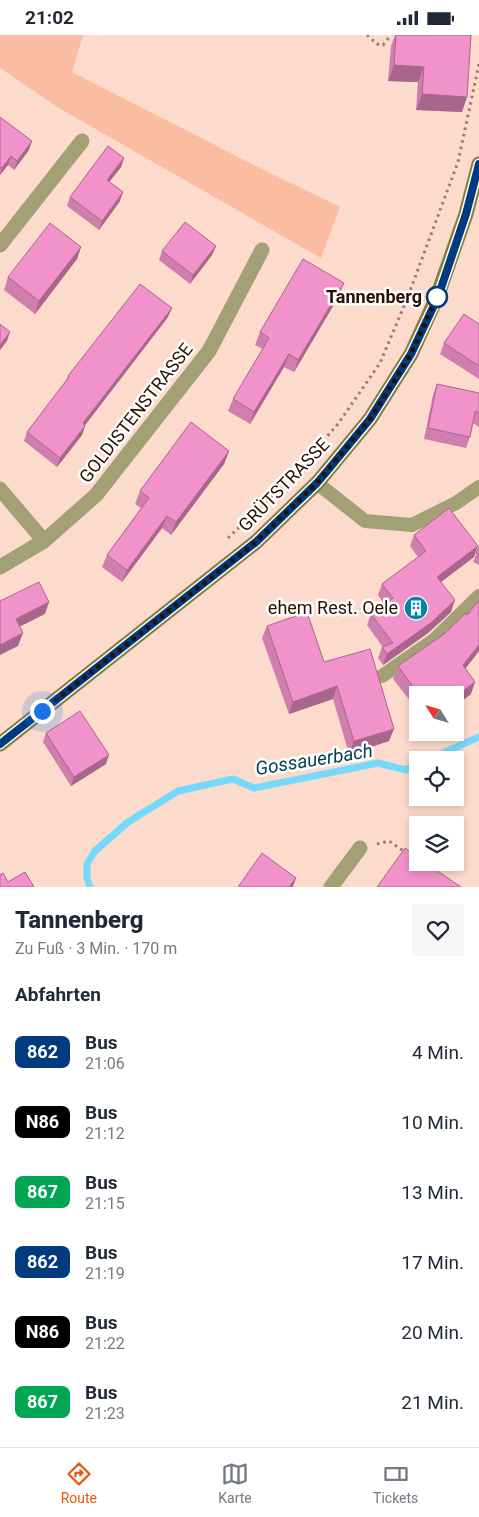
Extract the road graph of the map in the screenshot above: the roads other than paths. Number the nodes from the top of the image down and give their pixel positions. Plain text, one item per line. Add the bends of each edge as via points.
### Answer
1 (82, 141) dead end
2 (479, 164) edge
3 (0, 245) edge
4 (262, 249) dead end
5 (317, 483) junction
6 (479, 487) edge
7 (0, 489) edge
8 (44, 541) junction
9 (0, 567) edge
10 (479, 596) edge
11 (382, 676) dead end
12 (0, 744) edge
13 (360, 848) road end
14 (331, 887) edge

1 - 3 street
2 - 5 main road, GRÜTSTRASSE via 438,297 411,354 370,419
4 - 8 street, GOLDISTENSTRASSE via 209,351 96,495
5 - 6 lane via 365,521 412,525 456,503
5 - 12 main road, GRÜTSTRASSE via 256,542
7 - 8 street
8 - 9 street, GOLDISTENSTRASSE
10 - 11 lane via 434,639
13 - 14 street

